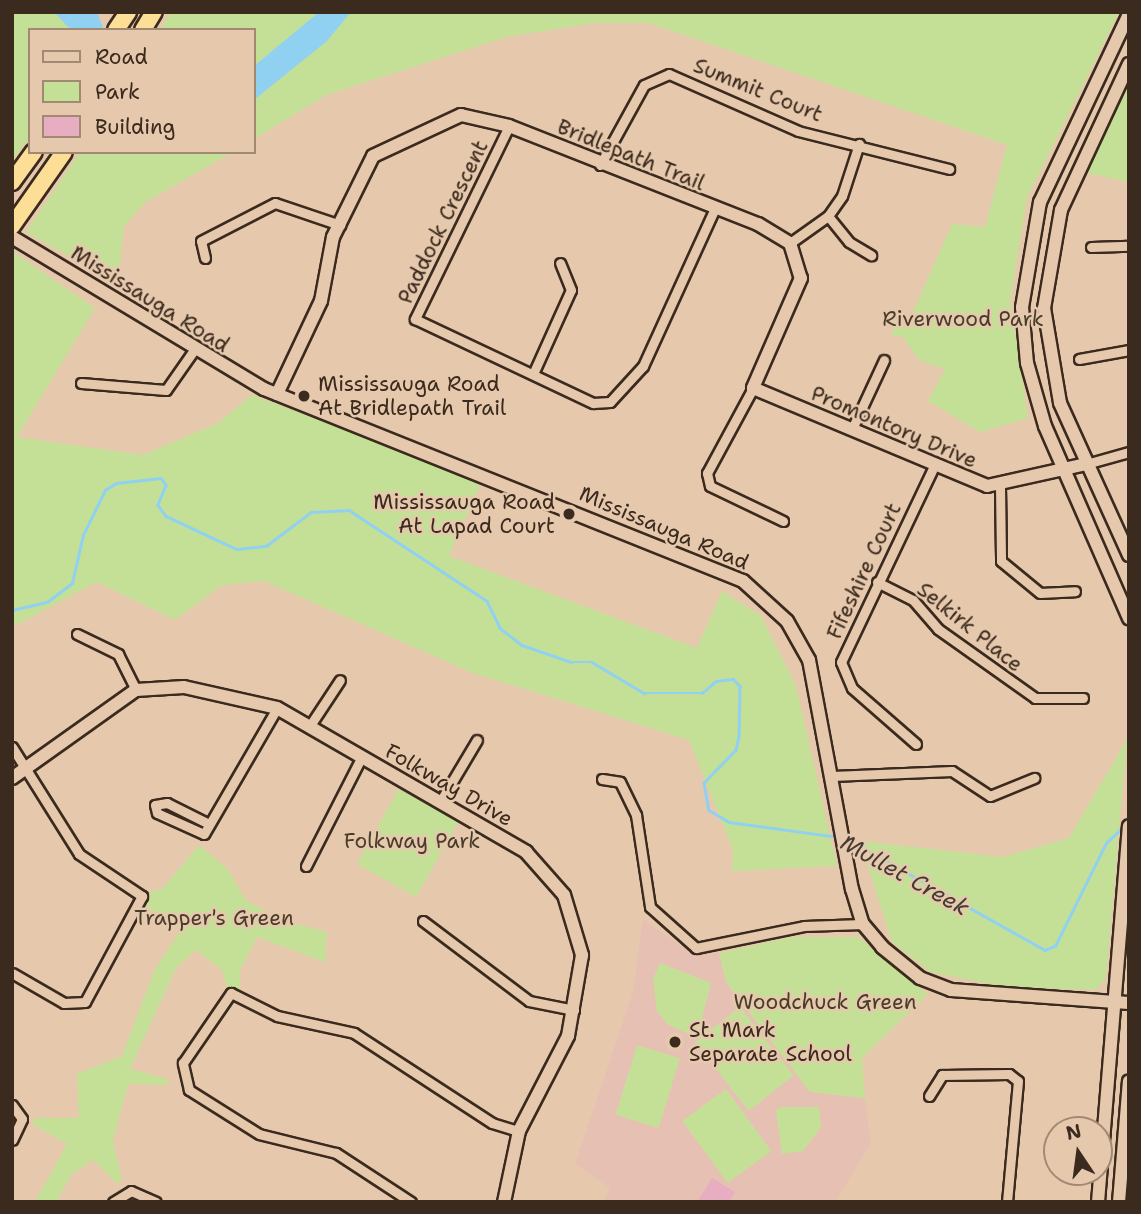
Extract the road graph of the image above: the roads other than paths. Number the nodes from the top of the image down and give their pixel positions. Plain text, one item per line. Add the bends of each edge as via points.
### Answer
1 (128, 12) edge
2 (154, 12) edge
3 (1129, 14) edge
4 (117, 28) edge
5 (144, 28) edge
6 (1129, 64) edge
7 (509, 126) junction
8 (859, 144) junction
9 (63, 154) edge
10 (30, 158) edge
11 (600, 165) junction
12 (949, 169) dead end
13 (12, 182) edge
14 (714, 210) junction
15 (828, 216) junction
16 (340, 225) junction
17 (12, 226) edge
18 (12, 237) edge
19 (789, 243) junction
20 (1129, 246) edge
21 (1091, 247) dead end
22 (871, 255) dead end
23 (205, 258) dead end
24 (560, 262) dead end
25 (194, 349) junction
26 (1129, 350) edge
27 (1079, 359) dead end
28 (884, 360) dead end
29 (533, 374) junction
30 (81, 383) dead end
31 (752, 388) junction
32 (277, 394) junction
33 (852, 429) junction
34 (1129, 453) edge
35 (1086, 464) junction
36 (934, 467) junction
37 (1064, 469) junction
38 (1000, 486) junction
39 (783, 521) dead end
40 (1129, 555) edge
41 (877, 582) junction
42 (1075, 591) dead end
43 (1129, 618) edge
44 (77, 634) dead end
45 (340, 680) dead end
46 (136, 690) junction
47 (1083, 698) dead end
48 (277, 708) junction
49 (309, 727) junction
50 (477, 740) dead end
51 (916, 744) dead end
52 (12, 747) edge
53 (361, 758) junction
54 (18, 775) edge
55 (832, 776) junction
56 (1034, 778) dead end
57 (602, 779) dead end
58 (440, 802) junction
59 (209, 824) junction
60 (1129, 826) edge
61 (306, 866) dead end
62 (423, 921) dead end
63 (863, 924) junction
64 (12, 973) edge
65 (1114, 1002) junction
66 (1129, 1003) edge
67 (574, 1010) junction
68 (1129, 1081) edge
69 (929, 1096) dead end
70 (12, 1105) edge
71 (519, 1131) junction
72 (12, 1140) edge
73 (113, 1202) edge
74 (156, 1202) edge
75 (411, 1202) edge
76 (504, 1202) edge
77 (1007, 1202) edge
78 (1098, 1202) edge
79 (1119, 1202) edge

1 - 4 highway
2 - 5 highway
3 - 37 main road via 1031,232 1022,307 1032,382
6 - 35 main road via 1054,232 1044,308 1052,379
7 - 11 main road, Bridlepath Trail
7 - 16 main road, Bridlepath Trail via 461,115 380,149
7 - 29 street, Paddock Crescent via 415,319
8 - 11 street, Summit Court via 798,131 669,74 644,85
8 - 12 street, Summit Court
8 - 15 street via 842,196
9 - 17 highway
10 - 13 highway
11 - 14 main road, Bridlepath Trail
14 - 19 main road, Bridlepath Trail via 776,232
14 - 29 street, Paddock Crescent via 648,356 610,402 593,403
15 - 19 street
15 - 22 street via 849,242
16 - 23 street via 275,203 201,241
16 - 32 main road, Bridlepath Trail via 321,301
18 - 25 main road, Mississauga Road
19 - 31 main road via 801,278
20 - 21 street
24 - 29 street via 571,290
25 - 30 street via 166,390
25 - 32 main road, Mississauga Road
26 - 27 street
28 - 33 street
31 - 33 main road, Promontory Drive
31 - 39 street via 707,473 710,486
32 - 55 main road, Mississauga Road via 743,581 781,614 805,652
33 - 36 main road, Promontory Drive
34 - 35 street
35 - 37 main road
35 - 40 main road
36 - 38 main road, Promontory Drive
36 - 41 street, Fifeshire Court
37 - 38 main road
37 - 43 main road
38 - 42 street via 1001,561 1040,593 1053,597
41 - 47 street, Selkirk Place via 913,600 938,629 1035,698
41 - 51 street, Fifeshire Court via 841,662 844,676
44 - 46 street via 118,654
45 - 49 street
46 - 48 main road, Folkway Drive via 184,687
46 - 54 main road
48 - 49 main road, Folkway Drive
48 - 59 street
49 - 53 main road, Folkway Drive
50 - 58 street
52 - 54 street
53 - 58 main road, Folkway Drive
53 - 61 street
54 - 64 street via 79,853 142,896 85,1002 64,1003
55 - 56 street via 952,771 990,796
55 - 63 main road, Mississauga Road
57 - 63 street via 620,782 636,815 650,907 696,948 804,926
58 - 67 main road, Folkway Drive via 526,852 555,880 573,914 582,955
59 - 59 street via 167,803 155,805 157,813 196,834 204,834
60 - 65 main road
62 - 67 street via 529,1001
63 - 65 main road, Mississauga Road via 898,962 951,990
65 - 66 main road, Mississauga Road
65 - 78 main road
67 - 71 main road, Folkway Drive via 563,1051
68 - 79 main road
69 - 77 street via 942,1075 1009,1074 1018,1080
70 - 72 street via 22,1119
71 - 75 street via 492,1123 354,1033 277,1016 231,993 183,1063 189,1090 259,1134 336,1153
71 - 76 main road, Folkway Drive
73 - 74 street via 131,1191

